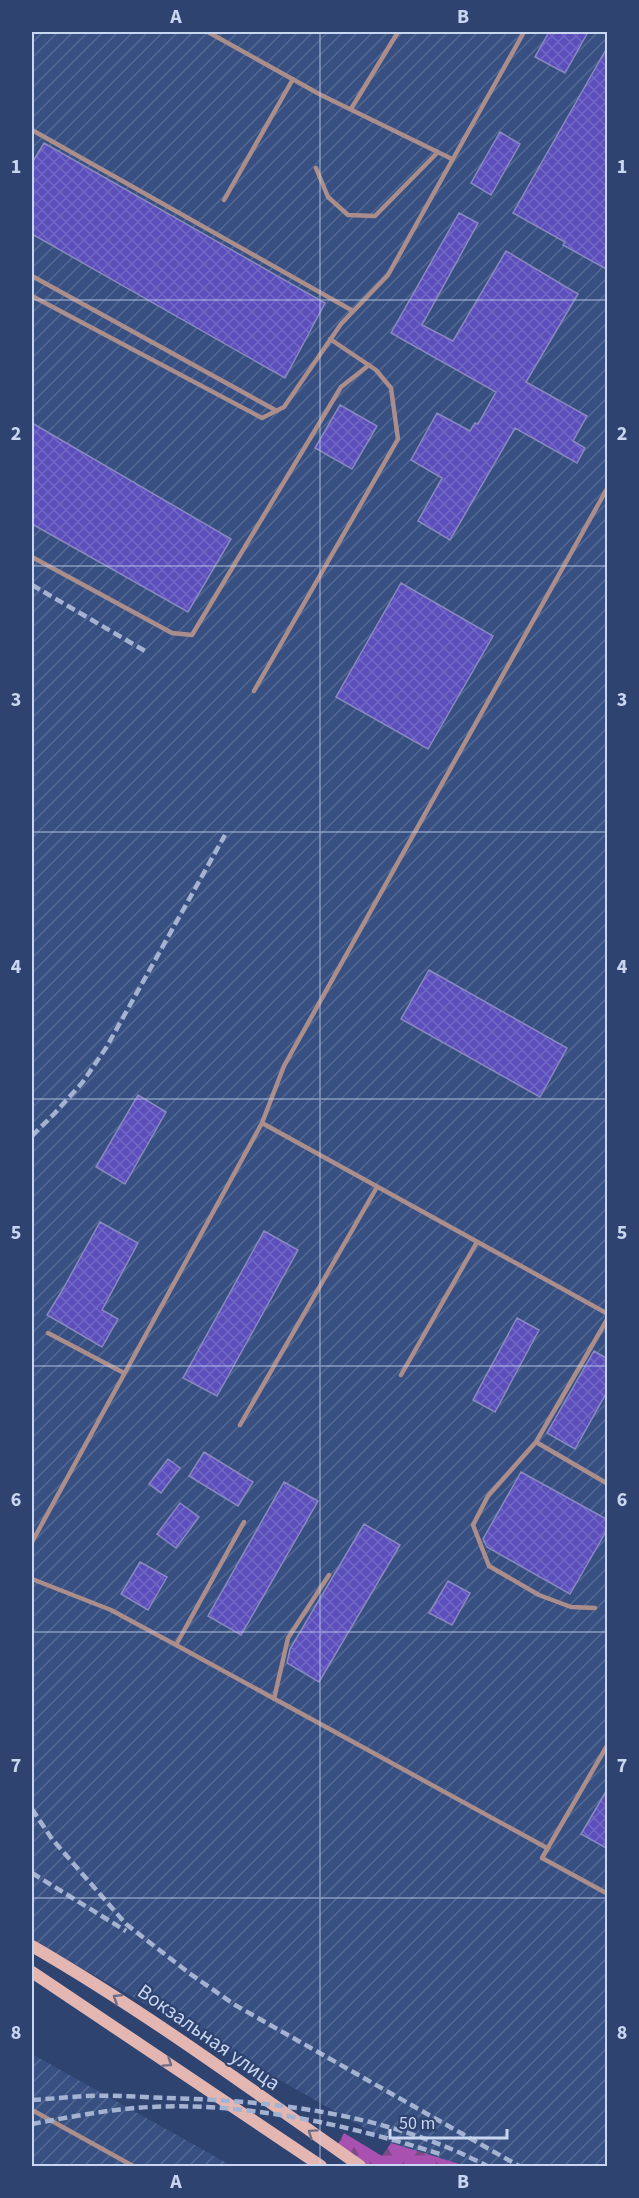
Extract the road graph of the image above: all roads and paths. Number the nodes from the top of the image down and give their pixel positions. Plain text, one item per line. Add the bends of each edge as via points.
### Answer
1 (208, 32) edge
2 (398, 32) edge
3 (524, 32) edge
4 (292, 79) junction
5 (351, 109) junction
6 (32, 130) edge
7 (438, 152) junction
8 (452, 159) junction
9 (316, 168) dead end
10 (224, 200) dead end
11 (32, 276) edge
12 (32, 296) edge
13 (353, 311) junction
14 (330, 339) junction
15 (369, 365) junction
16 (277, 411) junction
17 (608, 486) edge
18 (32, 557) edge
19 (254, 691) dead end
20 (262, 1124) junction
21 (378, 1187) junction
22 (477, 1242) junction
23 (608, 1316) edge
24 (48, 1333) dead end
25 (124, 1373) junction
26 (401, 1375) dead end
27 (240, 1425) dead end
28 (536, 1442) junction
29 (608, 1484) edge
30 (243, 1522) dead end
31 (32, 1542) edge
32 (329, 1575) dead end
33 (32, 1579) edge
34 (596, 1608) dead end
35 (176, 1646) junction
36 (274, 1699) junction
37 (608, 1744) edge
38 (547, 1848) junction
39 (608, 1894) edge
40 (32, 1946) edge
41 (32, 1972) edge
42 (32, 2110) edge
43 (133, 2166) edge
44 (321, 2166) edge
45 (360, 2166) edge

1 - 4 lane
2 - 5 lane
3 - 8 lane
4 - 5 lane
4 - 10 lane
5 - 7 lane
6 - 13 lane
7 - 8 lane
7 - 9 lane via 375,216 348,215 328,197
8 - 13 lane via 388,275
11 - 16 lane
12 - 16 lane via 262,418
13 - 14 lane
14 - 15 lane
14 - 16 lane via 284,407
15 - 18 lane via 341,387 192,635 172,633
15 - 19 lane via 391,388 398,439
17 - 20 lane via 284,1066
20 - 21 lane
20 - 25 lane
21 - 22 lane
21 - 27 lane
22 - 23 lane
22 - 26 lane
23 - 28 lane
24 - 25 lane
25 - 31 lane
28 - 29 lane
28 - 34 lane via 488,1496 474,1525 489,1566 571,1608
30 - 35 lane
32 - 36 lane via 288,1638
33 - 35 lane via 111,1610
35 - 36 lane
36 - 38 lane
37 - 38 lane
38 - 39 lane via 542,1858
45 -> 40 main road, Вокзальная улица via 181,2040
41 -> 44 main road
42 - 43 lane

